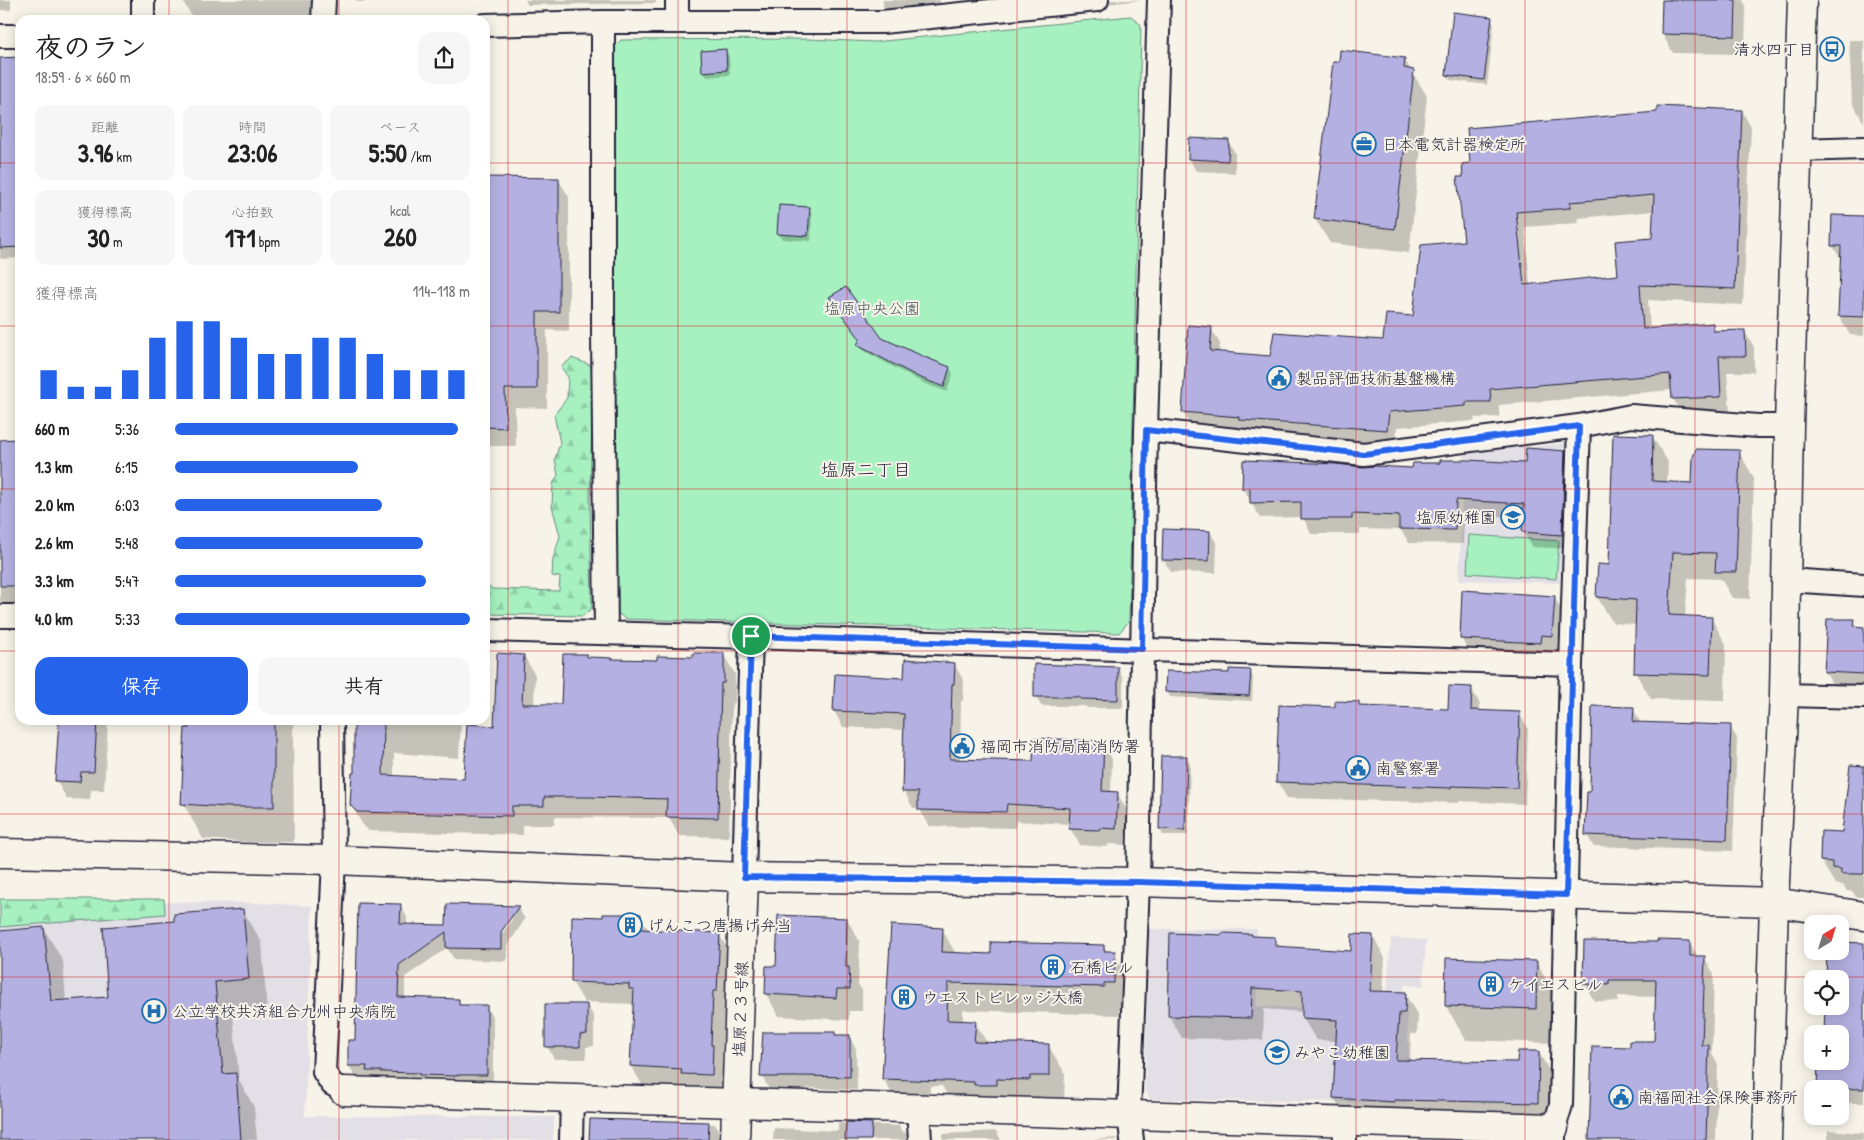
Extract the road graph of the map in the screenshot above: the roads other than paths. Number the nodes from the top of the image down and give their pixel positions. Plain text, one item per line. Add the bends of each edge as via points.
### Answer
1 (143, 0) edge
2 (324, 0) edge
3 (1097, 0) edge
4 (1159, 0) edge
5 (1802, 0) edge
6 (677, 11) edge
7 (143, 15) edge
8 (323, 15) edge
9 (603, 22) junction
10 (490, 25) edge
11 (0, 36) edge
12 (15, 36) edge
13 (1864, 148) edge
14 (1797, 150) junction
15 (1579, 426) junction
16 (1789, 426) junction
17 (1146, 430) junction
18 (1787, 580) junction
19 (1864, 585) edge
20 (0, 616) edge
21 (15, 616) edge
22 (490, 630) edge
23 (606, 632) junction
24 (751, 636) junction
25 (1142, 649) junction
26 (1571, 664) junction
27 (1784, 694) junction
28 (1864, 697) edge
29 (332, 725) edge
30 (0, 853) edge
31 (334, 860) junction
32 (744, 877) junction
33 (1138, 882) junction
34 (1566, 895) junction
35 (1774, 902) junction
36 (1864, 916) edge
37 (344, 1091) joint
38 (572, 1098) junction
39 (736, 1104) junction
40 (918, 1108) junction
41 (1131, 1128) edge
42 (1345, 1130) edge
43 (1554, 1134) edge
44 (571, 1140) edge
45 (735, 1140) edge
46 (920, 1140) edge
47 (1767, 1140) edge

1 - 7 street
2 - 8 street
3 - 6 street via 882,22
4 - 17 street
5 - 14 street
6 - 9 street
9 - 10 street
9 - 23 street
11 - 12 street
13 - 14 street
14 - 16 street
15 - 16 street via 1631,416
15 - 17 street via 1364,454
15 - 26 street
16 - 18 street
17 - 25 street
18 - 19 street
18 - 27 street
20 - 21 street
22 - 23 street
23 - 24 street
24 - 25 street
24 - 32 street
25 - 26 street
25 - 33 street
26 - 34 street
27 - 28 street
27 - 35 street
29 - 31 street
30 - 31 street
31 - 32 street
31 - 37 street via 324,1072 332,1084
32 - 33 street
32 - 39 street, 塩原２３号線
33 - 34 street
33 - 41 street
34 - 35 street
34 - 43 street via 1561,1105
35 - 36 street
35 - 47 street
37 - 38 street
38 - 39 street
38 - 44 street
39 - 40 street
39 - 45 street, 塩原２３号線
40 - 41 street
40 - 46 street
41 - 42 street
42 - 43 street

